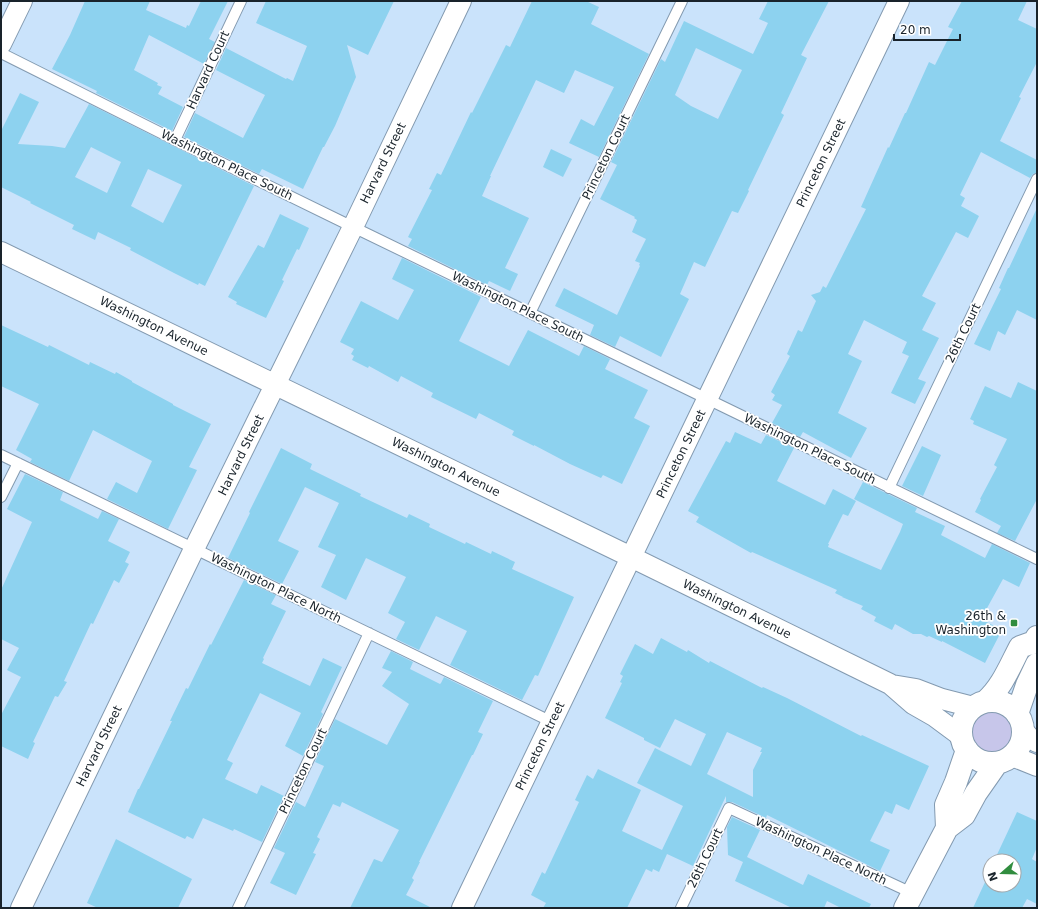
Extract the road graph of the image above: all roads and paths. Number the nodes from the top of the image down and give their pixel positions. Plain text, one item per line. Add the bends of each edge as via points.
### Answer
1 (22, 1) edge
2 (241, 1) edge
3 (461, 1) edge
4 (682, 1) edge
5 (899, 1) edge
6 (1, 44) edge
7 (1, 53) edge
8 (175, 140) junction
9 (1037, 179) edge
10 (352, 227) junction
11 (1, 252) edge
12 (530, 313) junction
13 (276, 384) junction
14 (708, 399) junction
15 (1, 455) edge
16 (18, 463) junction
17 (889, 488) junction
18 (1, 497) edge
19 (194, 548) junction
20 (632, 557) junction
21 (1037, 559) edge
22 (369, 633) junction
23 (1036, 643) edge
24 (1037, 664) edge
25 (890, 684) junction
26 (979, 704) junction
27 (552, 722) junction
28 (1026, 729) edge
29 (964, 743) junction
30 (1005, 759) junction
31 (1037, 766) edge
32 (729, 808) joint
33 (947, 828) junction
34 (908, 900) edge
35 (20, 908) edge
36 (238, 908) edge
37 (462, 908) edge
38 (681, 908) edge

1 - 6 street
2 - 8 lane, Harvard Court
3 - 10 street, Harvard Street
4 - 12 lane, Princeton Court
5 - 14 street, Princeton Street
7 - 8 lane, Washington Place South
8 - 10 lane, Washington Place South
9 - 17 lane, 26th Court
10 - 12 lane, Washington Place South
10 - 13 street, Harvard Street
11 - 13 street, Washington Avenue
12 - 14 lane, Washington Place South
13 - 19 street, Harvard Street
13 - 20 street, Washington Avenue
14 - 17 lane, Washington Place South
14 - 20 street, Princeton Street
15 - 16 lane, Washington Place North
16 - 18 lane
16 - 19 lane, Washington Place North
17 - 21 lane, Washington Place South
19 - 22 lane, Washington Place North
19 - 35 street, Harvard Street
20 - 25 street, Washington Avenue
20 - 27 street, Princeton Street
22 - 27 lane, Washington Place North
22 - 36 lane, Princeton Court
23 - 26 street via 1020,647 993,695
24 - 28 street via 1027,685
25 - 26 street, Washington Avenue via 916,689 942,699
25 - 29 street, Washington Avenue via 913,704 934,716
26 - 28 street via 994,701 1011,707
26 - 29 street via 967,713 963,720 961,728
27 - 37 street, Princeton Street
28 - 30 street via 1018,749
29 - 30 street via 971,755 977,759 990,763
29 - 33 street via 956,782 946,806
30 - 31 street
30 - 33 street via 976,793 964,815
32 - 34 lane, Washington Place North
32 - 38 lane, 26th Court
33 - 34 street

